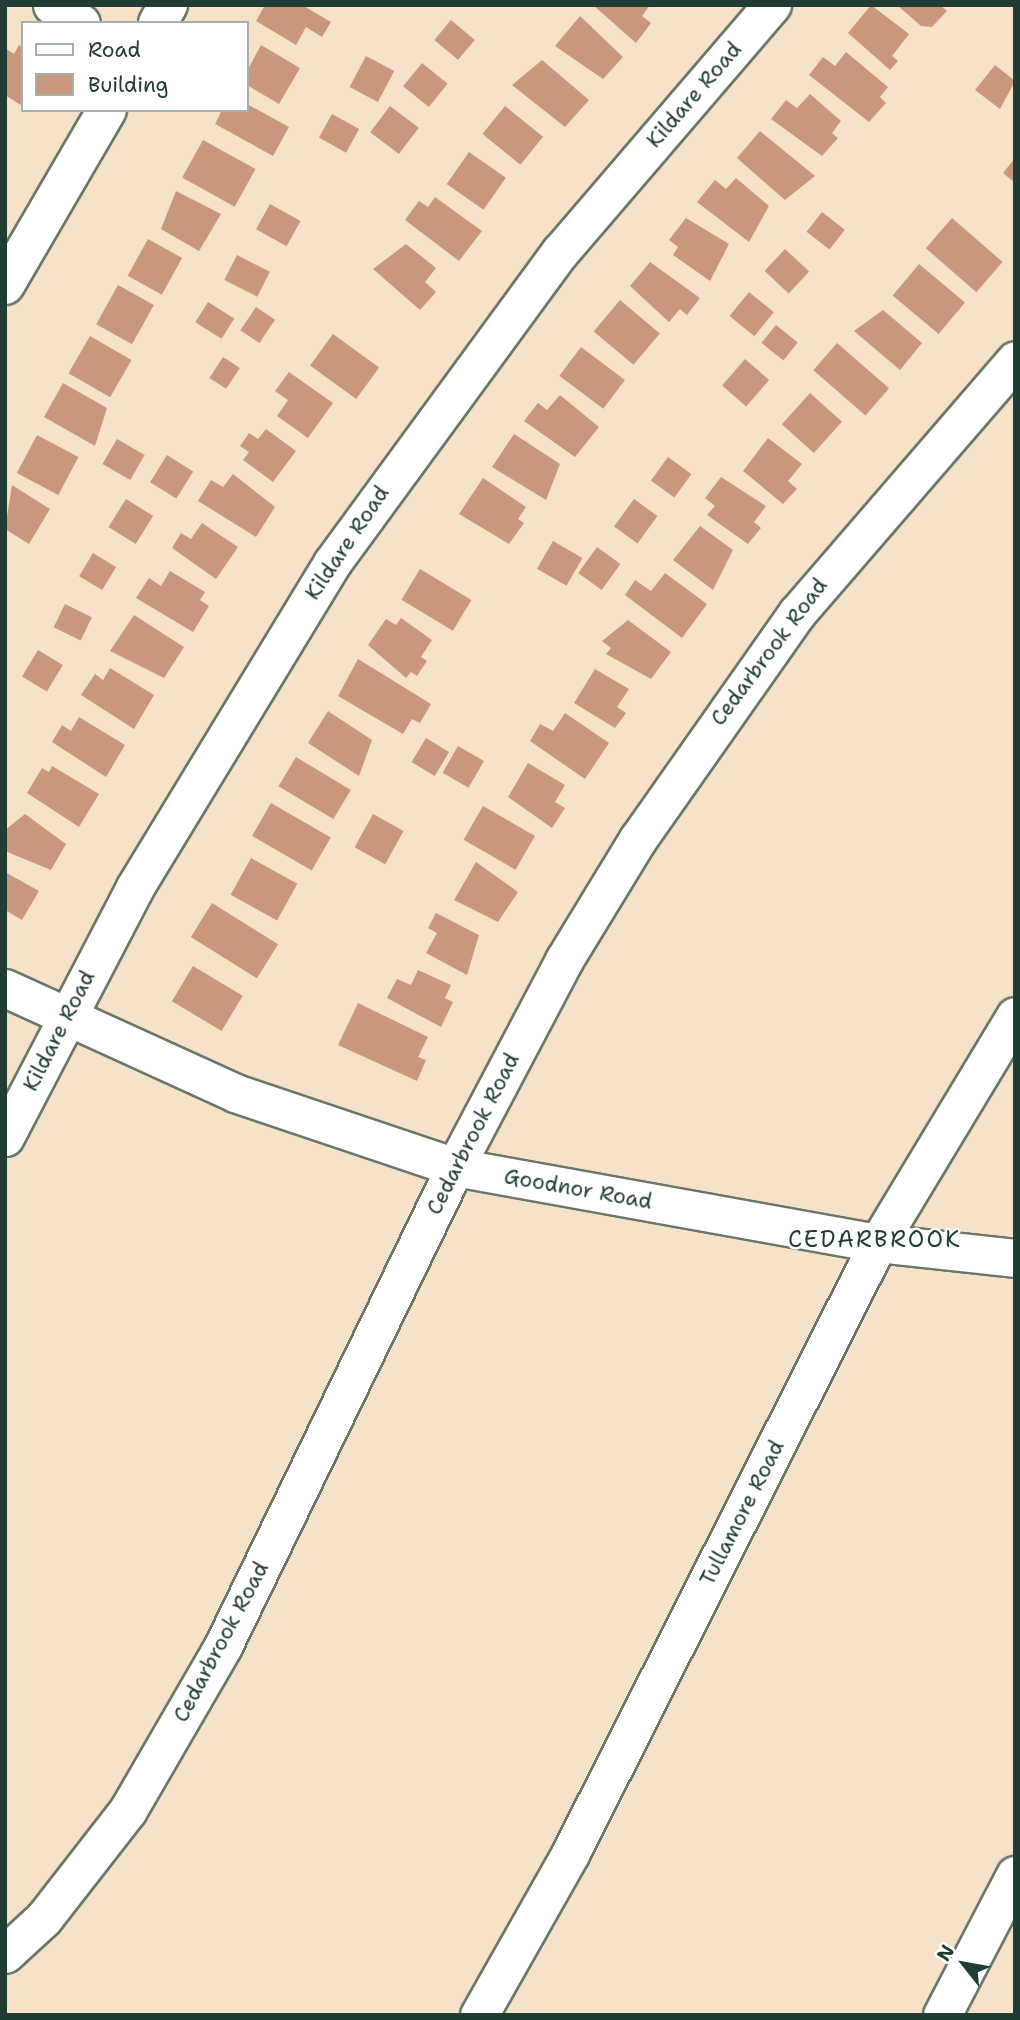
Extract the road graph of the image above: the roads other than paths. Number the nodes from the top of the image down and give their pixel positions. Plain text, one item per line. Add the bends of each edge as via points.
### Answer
1 (52, 5) edge
2 (168, 5) edge
3 (772, 5) edge
4 (77, 21) edge
5 (159, 21) edge
6 (106, 112) edge
7 (5, 285) edge
8 (1015, 359) edge
9 (5, 988) edge
10 (1015, 1016) edge
11 (64, 1018) junction
12 (5, 1136) edge
13 (455, 1167) junction
14 (878, 1243) junction
15 (1015, 1258) edge
16 (1015, 1875) edge
17 (5, 1954) edge
18 (479, 2015) edge
19 (942, 2015) edge

1 - 4 street
2 - 5 main road
3 - 11 street, Kildare Road via 585,221 414,444 227,727
6 - 7 main road
8 - 13 street, Cedarbrook Road via 830,573 706,735 564,960
9 - 11 street, Goodnor Road
10 - 14 street, Tullamore Road
11 - 12 street, Kildare Road
11 - 13 street, Goodnor Road via 235,1093
13 - 14 street, Goodnor Road
13 - 17 street, Cedarbrook Road via 223,1646 128,1810 44,1918
14 - 15 street, Goodnor Road
14 - 18 street, Tullamore Road via 570,1854
16 - 19 street

